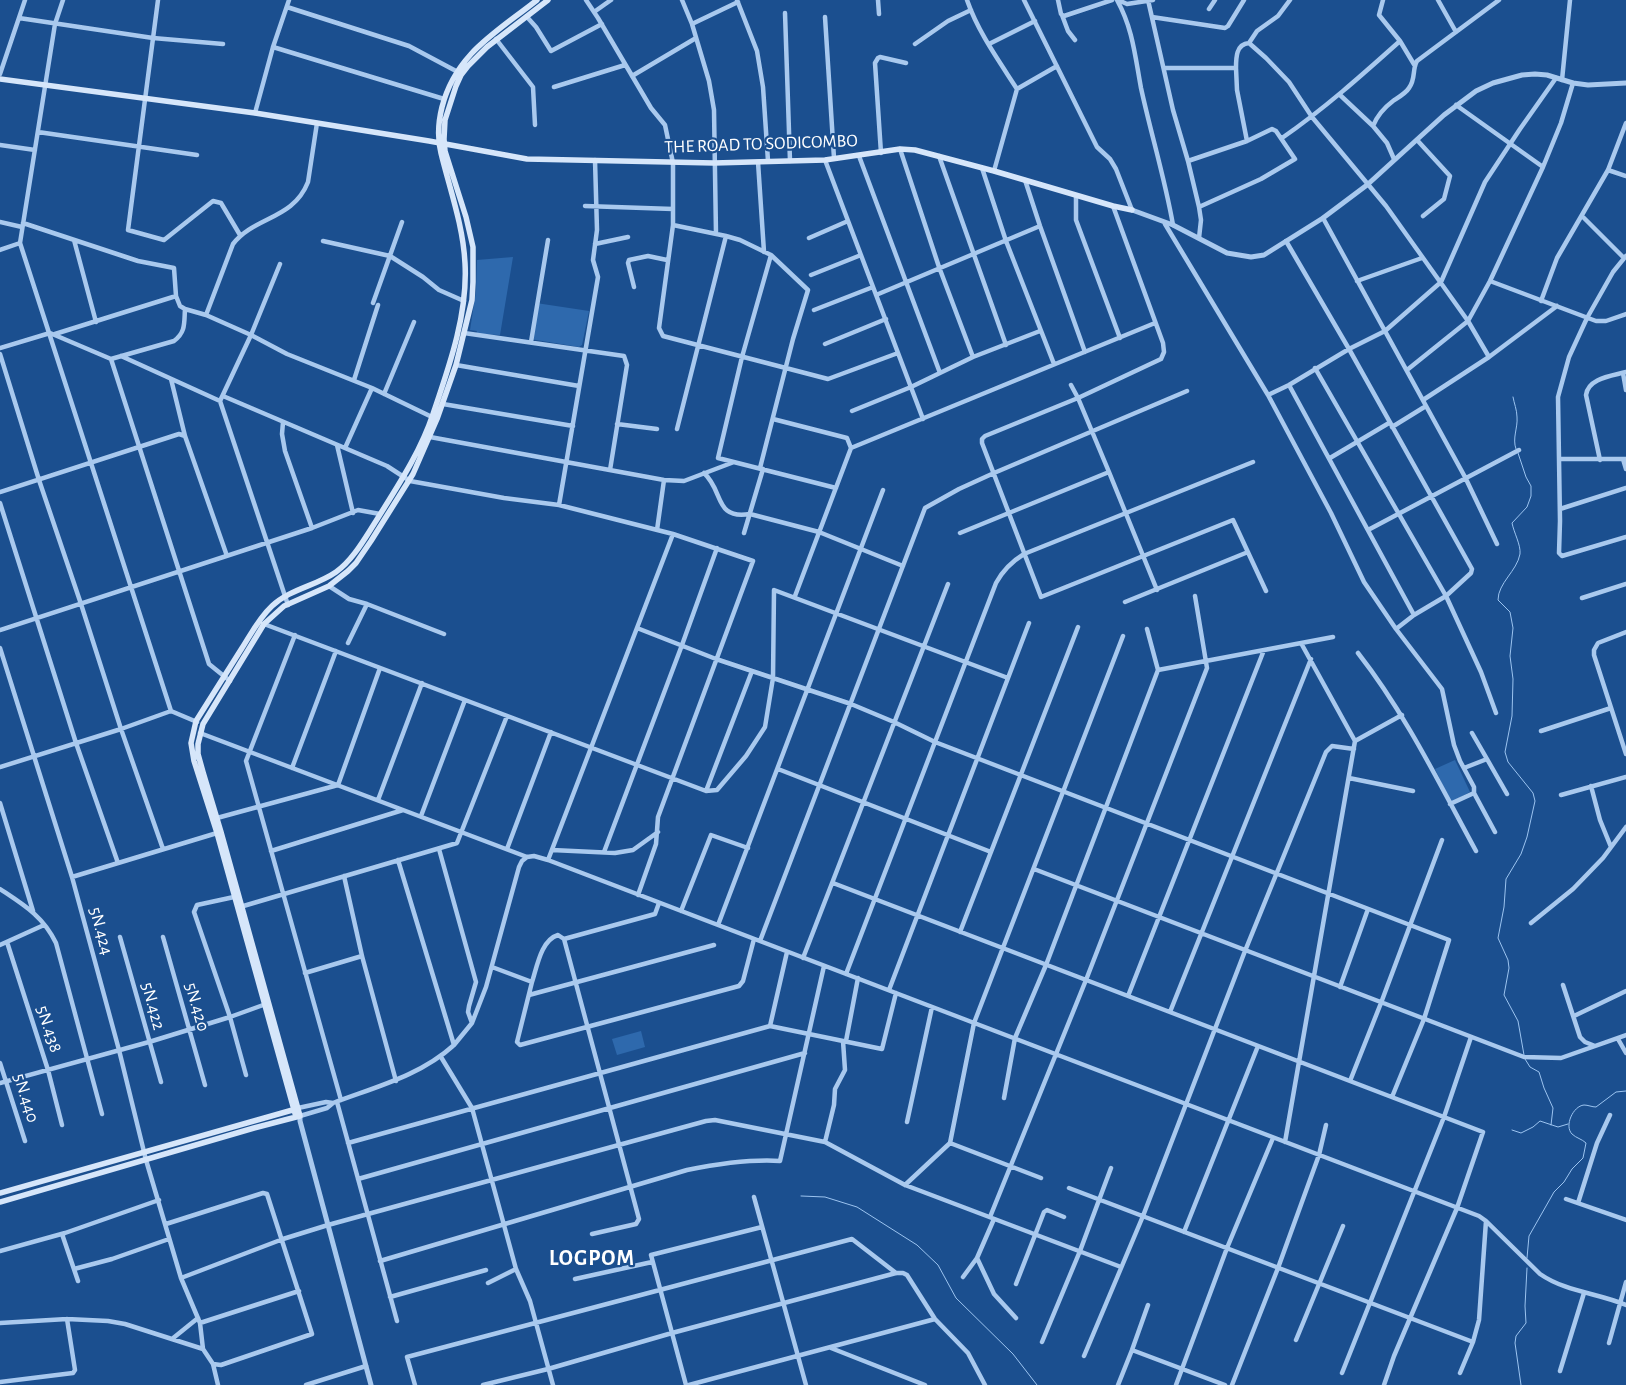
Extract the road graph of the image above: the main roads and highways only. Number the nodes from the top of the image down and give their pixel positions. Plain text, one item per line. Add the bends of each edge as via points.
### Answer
1 (538, 0) edge
2 (548, 0) edge
3 (528, 3) edge
4 (0, 79) edge
5 (441, 130) junction
6 (441, 143) junction
7 (1132, 210) road end
8 (435, 418) junction
9 (240, 907) junction
10 (296, 1109) junction
11 (0, 1193) edge
12 (0, 1202) edge

1 - 3 main road
2 - 5 main road via 475,57 461,75
3 - 5 main road via 472,51 456,71 444,99
4 - 6 main road, THE ROAD TO SODICOMBO via 256,113
5 - 6 main road
6 - 7 main road, THE ROAD TO SODICOMBO via 527,159 673,164 826,160 900,149 915,150
6 - 8 main road via 462,240 465,281 464,301
6 - 8 main road via 473,247 472,291 464,333 443,404
8 - 9 main road via 410,481 356,563 329,586 276,612 264,624 203,724 198,754
8 - 9 main road via 380,514 342,567 285,596 262,617 196,721 191,743 194,761 234,897
9 - 10 main road
10 - 11 main road
10 - 12 main road via 299,1118

